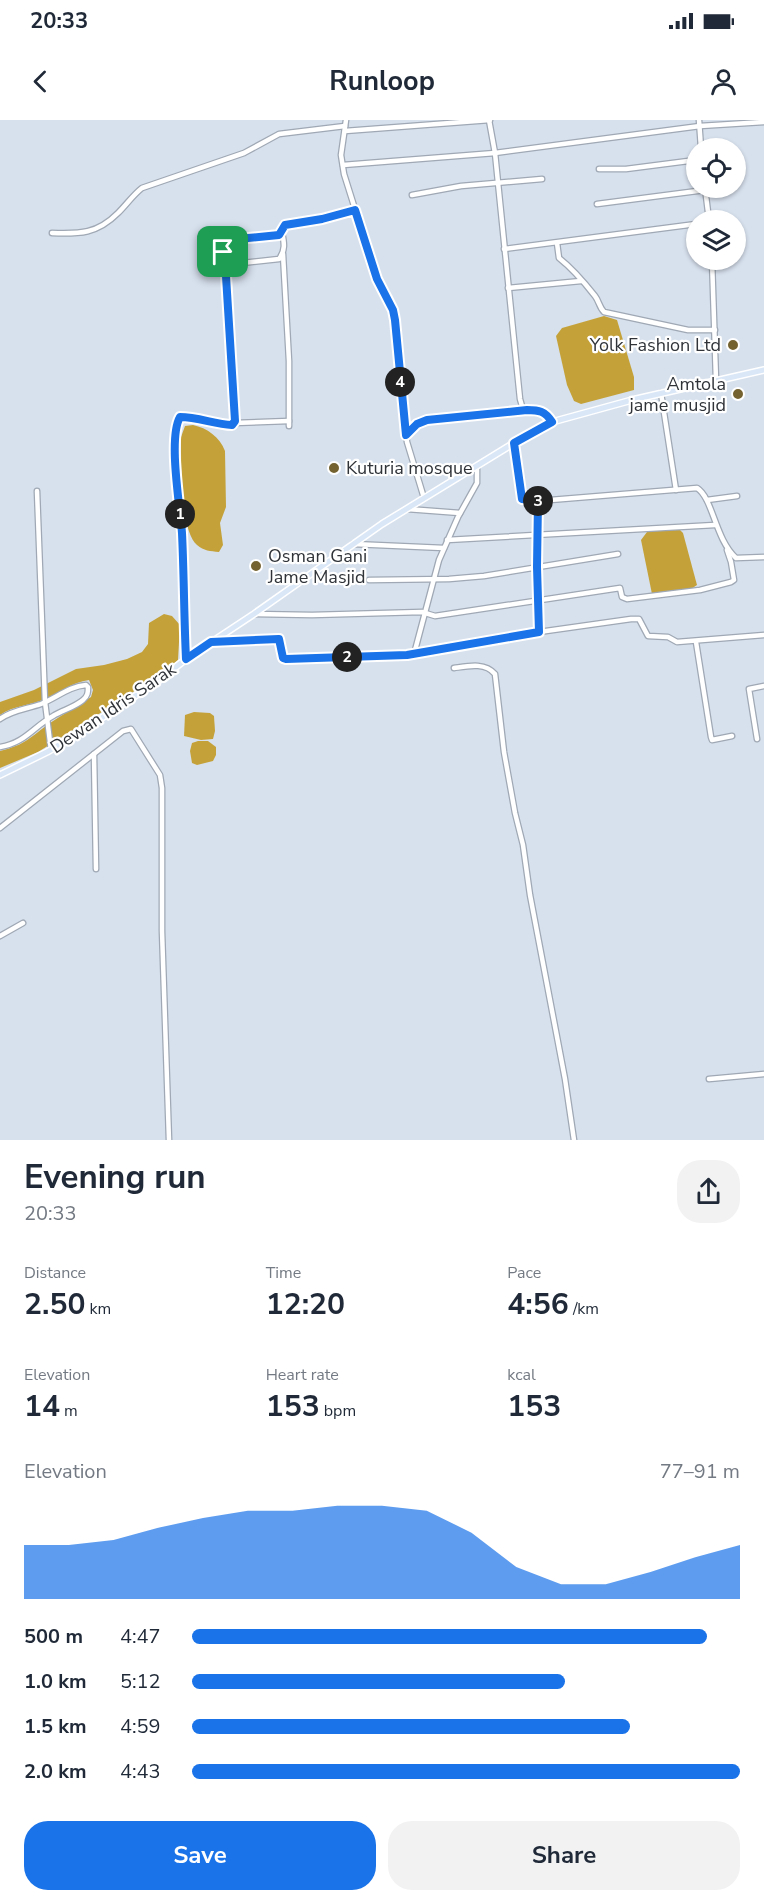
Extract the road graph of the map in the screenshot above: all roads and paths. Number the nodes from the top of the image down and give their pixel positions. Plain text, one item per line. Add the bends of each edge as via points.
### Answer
1 (489, 120) edge
2 (699, 120) edge
3 (764, 122) edge
4 (345, 126) edge
5 (700, 126) junction
6 (701, 138) edge
7 (495, 153) junction
8 (686, 161) edge
9 (343, 165) junction
10 (599, 169) dead end
11 (542, 179) dead end
12 (498, 182) junction
13 (686, 192) edge
14 (412, 195) dead end
15 (597, 204) dead end
16 (355, 210) junction
17 (686, 225) edge
18 (282, 232) junction
19 (52, 233) dead end
20 (557, 243) junction
21 (504, 249) junction
22 (283, 254) junction
23 (224, 265) junction
24 (712, 270) edge
25 (581, 281) junction
26 (508, 288) junction
27 (715, 330) junction
28 (764, 370) edge
29 (716, 380) junction
30 (661, 393) junction
31 (527, 410) junction
32 (552, 422) junction
33 (234, 423) junction
34 (406, 435) junction
35 (514, 443) junction
36 (477, 466) junction
37 (676, 490) junction
38 (37, 491) dead end
39 (737, 496) dead end
40 (424, 498) junction
41 (707, 500) junction
42 (538, 501) junction
43 (407, 509) junction
44 (460, 513) junction
45 (715, 525) junction
46 (537, 536) junction
47 (447, 540) junction
48 (353, 544) junction
49 (444, 548) junction
50 (618, 554) dead end
51 (764, 557) edge
52 (734, 560) junction
53 (537, 567) junction
54 (369, 580) dead end
55 (433, 580) junction
56 (537, 600) junction
57 (426, 612) junction
58 (254, 614) junction
59 (539, 632) junction
60 (764, 635) edge
61 (211, 642) junction
62 (696, 642) junction
63 (414, 654) junction
64 (186, 659) junction
65 (454, 668) dead end
66 (764, 686) edge
67 (45, 702) junction
68 (0, 719) edge
69 (47, 720) junction
70 (732, 736) dead end
71 (758, 739) dead end
72 (0, 747) edge
73 (51, 750) junction
74 (94, 754) junction
75 (0, 775) edge
76 (0, 828) edge
77 (96, 869) dead end
78 (23, 923) dead end
79 (0, 936) edge
80 (764, 1074) edge
81 (709, 1079) dead end
82 (169, 1140) edge
83 (574, 1140) edge

1 - 4 street
1 - 7 street
2 - 5 street
3 - 5 street
4 - 9 street
4 - 19 street via 279,134 244,153 142,188 103,226 90,232
5 - 6 street
5 - 7 street
7 - 9 street
7 - 12 street
8 - 10 street
9 - 16 street
11 - 12 street
12 - 14 street
12 - 21 street
13 - 15 street
16 - 18 street via 285,225
16 - 34 street via 377,279 393,310
17 - 20 street
18 - 22 street
18 - 23 street via 227,240
20 - 21 street
20 - 25 street via 559,258 570,265
21 - 26 street
22 - 23 street via 279,259
22 - 33 street via 289,424
23 - 33 street
24 - 27 street
25 - 26 street
25 - 27 street via 604,312 688,330
26 - 31 street via 520,399
27 - 29 street
28 - 29 main road, Dewan Idris Sarak
29 - 30 main road, Dewan Idris Sarak
30 - 32 main road, Dewan Idris Sarak
30 - 37 street
31 - 32 street via 539,410
31 - 34 street via 427,420
32 - 35 main road, Dewan Idris Sarak
33 - 64 street via 217,424 192,417 180,417 178,422 174,461 182,533
34 - 40 street
35 - 36 main road, Dewan Idris Sarak
35 - 42 street via 522,499
36 - 40 main road, Dewan Idris Sarak
36 - 44 street via 477,483
37 - 41 street via 697,488
37 - 42 street
38 - 67 street
39 - 41 street
40 - 43 main road, Dewan Idris Sarak
41 - 45 street
42 - 46 street
43 - 44 street
43 - 48 main road, Dewan Idris Sarak
44 - 47 street
45 - 46 street
45 - 52 street
46 - 47 street
46 - 53 street
47 - 49 street
48 - 49 street
48 - 58 main road, Dewan Idris Sarak
49 - 55 street
50 - 53 street
51 - 52 street
52 - 56 street via 734,580 700,590 633,600 624,599 620,588
53 - 55 street
53 - 56 street
54 - 55 street
55 - 57 street
56 - 57 street via 435,616
56 - 59 street
57 - 58 street
57 - 63 street
58 - 61 main road, Dewan Idris Sarak
59 - 62 street via 639,619 648,636
59 - 63 street
60 - 62 street
61 - 63 street via 279,639 286,659
61 - 64 main road, Dewan Idris Sarak
62 - 70 street via 712,740
64 - 73 main road, Dewan Idris Sarak
65 - 83 street via 483,666 495,674 504,752
66 - 71 street via 749,689
67 - 68 street
67 - 69 street
67 - 69 street via 74,687 88,687 86,698
69 - 72 street via 24,739
69 - 73 street
73 - 75 main road, Dewan Idris Sarak
74 - 76 street
74 - 77 street
74 - 82 street via 131,729 160,775
78 - 79 street
80 - 81 street

